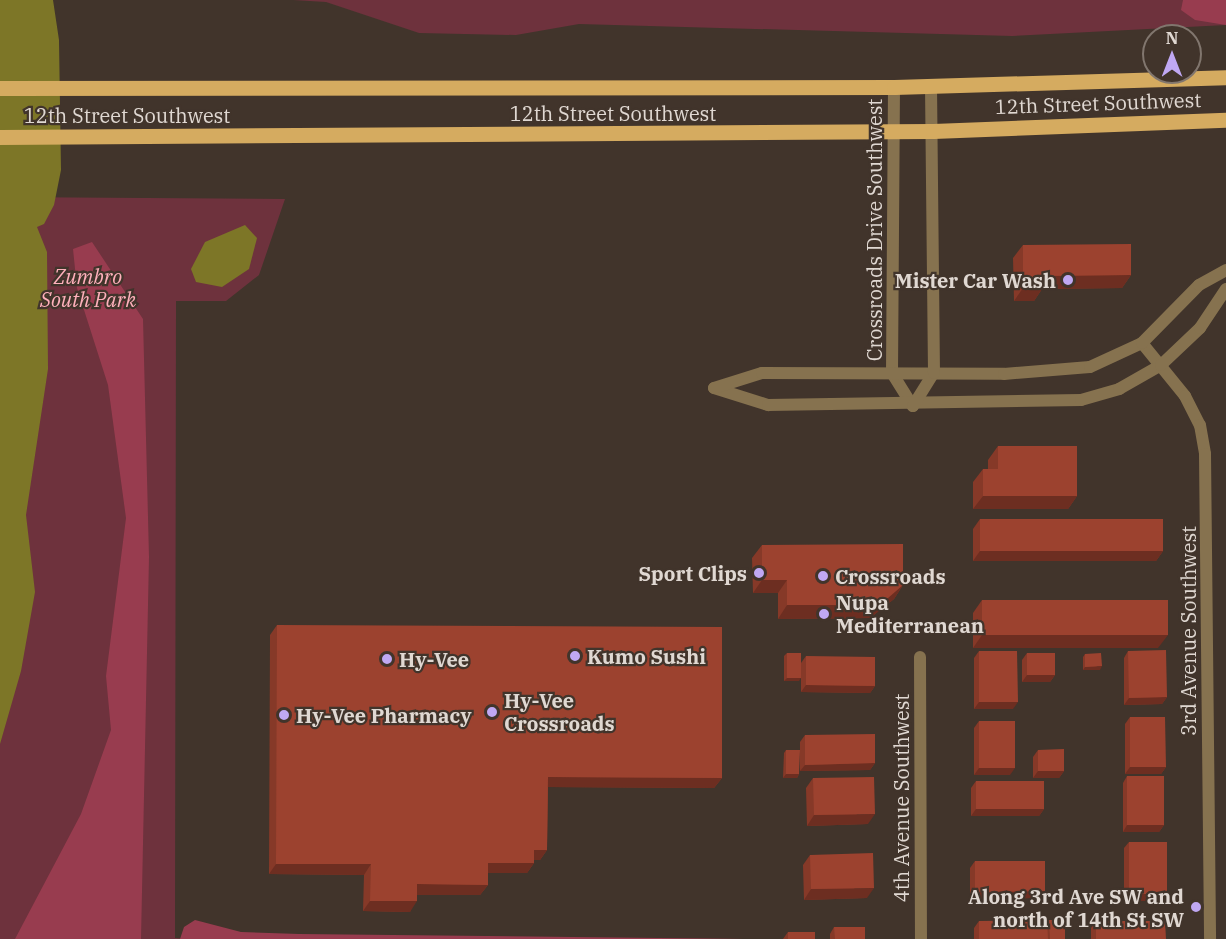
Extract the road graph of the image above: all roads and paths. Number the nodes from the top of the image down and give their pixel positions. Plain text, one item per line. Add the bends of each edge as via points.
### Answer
1 (1226, 77) edge
2 (894, 87) junction
3 (931, 87) junction
4 (0, 88) edge
5 (1226, 120) edge
6 (895, 131) junction
7 (933, 131) junction
8 (0, 137) edge
9 (1226, 270) edge
10 (1226, 289) edge
11 (1142, 343) junction
12 (1161, 365) junction
13 (892, 373) junction
14 (934, 373) junction
15 (913, 406) junction
16 (920, 657) dead end
17 (921, 939) edge
18 (1210, 939) edge

1 - 3 main road, 12th Street Southwest
2 - 3 main road, 12th Street Southwest
2 - 4 main road, 12th Street Southwest
2 - 6 street, Crossroads Drive Southwest
3 - 7 street
5 - 7 main road, 12th Street Southwest
6 - 7 main road, 12th Street Southwest
6 - 8 main road, 12th Street Southwest
6 - 13 street, Crossroads Drive Southwest
7 - 14 street
9 - 11 street, Crossroads Drive Southwest via 1199,285
10 - 12 street via 1200,328
11 - 12 street, 3rd Avenue Southwest
11 - 14 street, Crossroads Drive Southwest via 1101,364 1072,370
12 - 15 street via 1119,389 1082,400
12 - 18 street, 3rd Avenue Southwest via 1196,414 1205,454
13 - 14 street, Crossroads Drive Southwest
13 - 15 street, Crossroads Drive Southwest
13 - 15 street, Crossroads Drive Southwest via 762,374 714,388 768,405
14 - 15 street
16 - 17 street, 4th Avenue Southwest

